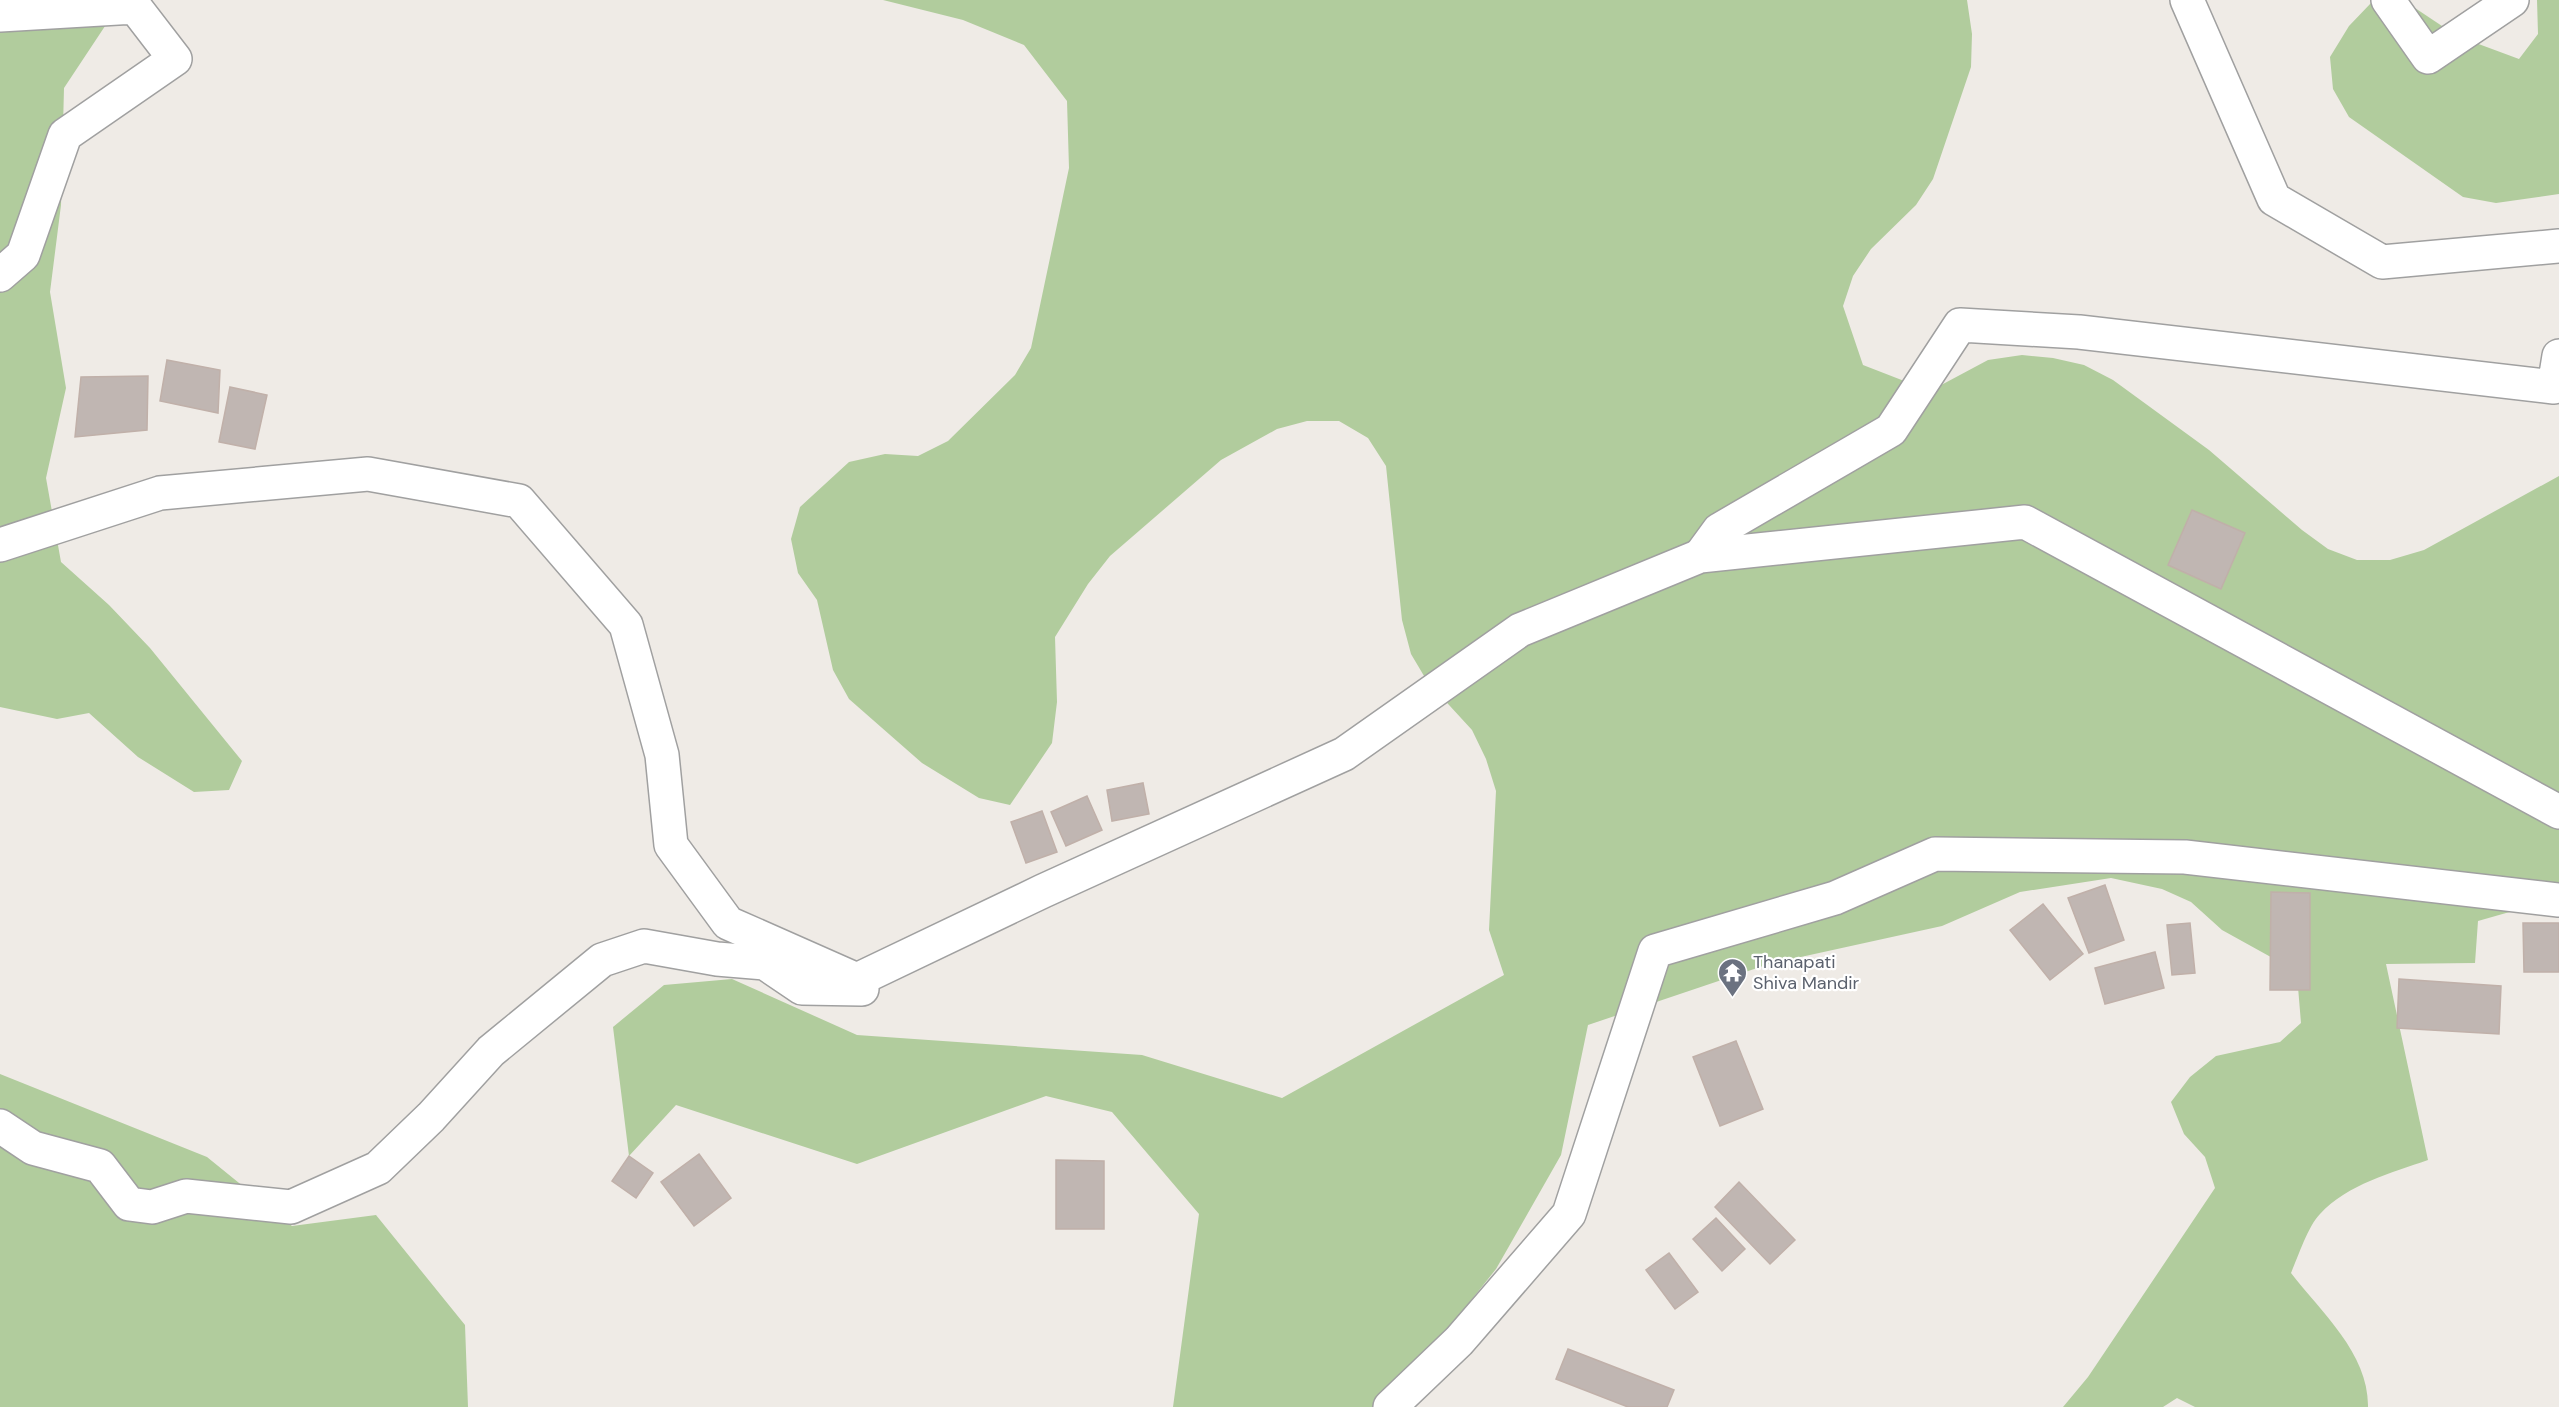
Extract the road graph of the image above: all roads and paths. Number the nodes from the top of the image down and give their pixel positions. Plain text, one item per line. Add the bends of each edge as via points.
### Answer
1 (2187, 0) edge
2 (2388, 0) edge
3 (2512, 0) edge
4 (0, 15) edge
5 (2559, 246) edge
6 (0, 275) edge
7 (2559, 356) edge
8 (0, 545) edge
9 (1700, 555) junction
10 (2559, 812) edge
11 (2559, 900) edge
12 (902, 959) junction
13 (0, 1126) edge
14 (1390, 1407) edge

1 - 5 street via 2274,199 2382,262
2 - 3 street via 2428,57
4 - 6 street via 135,7 175,59 65,135 23,255
7 - 9 street via 2554,387 2079,332 1960,325 1891,430 1719,530
8 - 12 street via 160,493 368,474 519,501 626,625 662,755 671,845 728,923 857,980
9 - 10 street via 2025,522
9 - 12 street via 1520,630 1344,754
11 - 14 street via 2185,857 1935,854 1835,898 1655,951 1569,1214 1459,1341
12 - 13 street via 880,989 802,987 765,963 644,946 602,960 491,1051 378,1168 291,1207 186,1196 152,1207 129,1204 100,1167 33,1148

